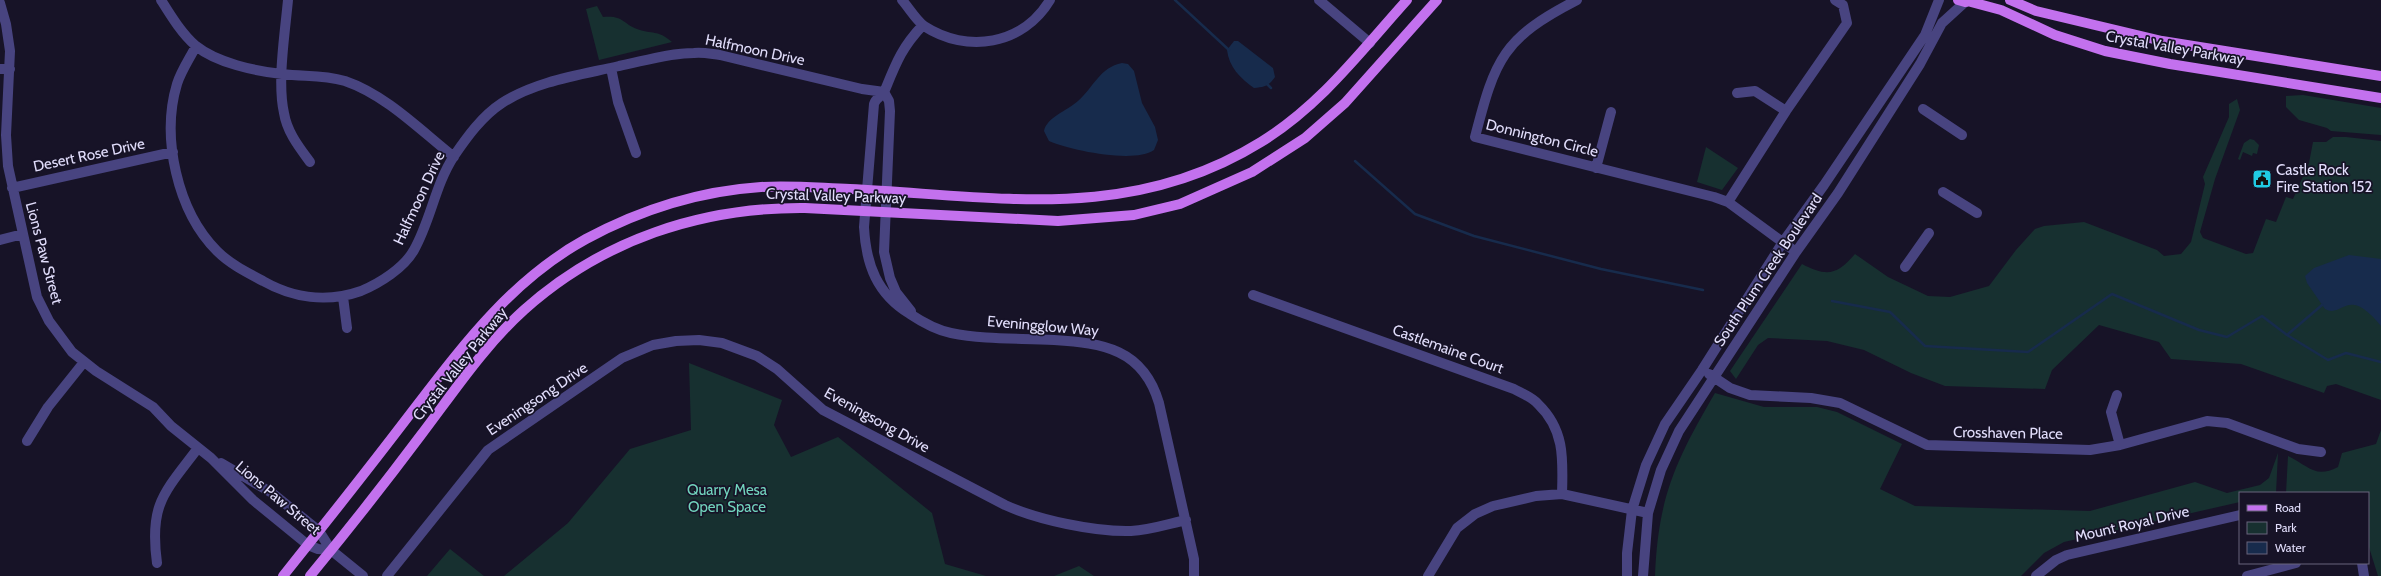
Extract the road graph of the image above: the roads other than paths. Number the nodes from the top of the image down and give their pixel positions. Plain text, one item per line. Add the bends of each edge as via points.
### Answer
1 (161, 0) edge
2 (288, 0) edge
3 (902, 0) edge
4 (1050, 0) edge
5 (1319, 0) edge
6 (1407, 0) edge
7 (1437, 0) edge
8 (1577, 0) edge
9 (1835, 0) edge
10 (1939, 0) edge
11 (2010, 0) edge
12 (1968, 1) edge
13 (0, 3) edge
14 (923, 25) junction
15 (1370, 43) junction
16 (196, 46) junction
17 (611, 68) junction
18 (5, 69) edge
19 (283, 74) junction
20 (2381, 76) edge
21 (884, 92) junction
22 (1737, 93) dead end
23 (2381, 98) edge
24 (1923, 109) dead end
25 (1611, 112) dead end
26 (1786, 112) junction
27 (1962, 135) dead end
28 (173, 152) junction
29 (636, 153) dead end
30 (454, 157) junction
31 (310, 162) dead end
32 (1596, 168) junction
33 (12, 188) junction
34 (867, 190) junction
35 (886, 191) junction
36 (1943, 192) dead end
37 (1728, 202) junction
38 (864, 212) junction
39 (884, 212) junction
40 (1977, 213) dead end
41 (1929, 233) dead end
42 (23, 234) junction
43 (0, 240) edge
44 (1783, 242) junction
45 (1796, 252) junction
46 (1905, 267) dead end
47 (1253, 295) dead end
48 (342, 297) junction
49 (916, 318) junction
50 (347, 328) dead end
51 (84, 362) junction
52 (1702, 370) junction
53 (1714, 377) junction
54 (2117, 395) dead end
55 (27, 442) dead end
56 (2120, 445) junction
57 (198, 448) junction
58 (2321, 452) dead end
59 (211, 458) junction
60 (1562, 494) junction
61 (1632, 510) junction
62 (1648, 513) junction
63 (2239, 515) edge
64 (1186, 520) junction
65 (319, 531) junction
66 (308, 545) junction
67 (331, 550) junction
68 (157, 563) dead end
69 (2292, 564) edge
70 (2362, 564) edge
71 (283, 576) edge
72 (310, 576) edge
73 (363, 576) edge
74 (388, 576) edge
75 (1194, 576) edge
76 (1428, 576) edge
77 (1628, 576) edge
78 (1643, 576) edge
79 (2036, 576) edge
80 (2246, 576) edge
81 (2364, 576) edge

1 - 16 street
2 - 19 street
3 - 14 street
4 - 14 street via 1028,26 1010,37 990,42 968,43 945,38
5 - 15 street
6 - 15 main road, Crystal Valley Parkway
7 - 39 main road, Crystal Valley Parkway via 1345,103 1305,138 1252,172 1180,204 1134,215 1058,221
8 - 32 street, Donnington Circle via 1543,17 1510,44 1495,68 1486,91 1475,137
9 - 26 street via 1843,5 1847,23
10 - 44 street, South Plum Creek Boulevard via 1925,34
11 - 20 main road, Crystal Valley Parkway via 2036,11 2162,41
12 - 23 main road, Crystal Valley Parkway via 2005,12 2055,35 2105,51
12 - 45 street, South Plum Creek Boulevard via 1942,23 1926,53 1838,193
13 - 18 street, Lions Paw Street via 9,38
14 - 21 street, Eveningglow Way via 908,40 898,57
15 - 35 main road, Crystal Valley Parkway via 1330,88 1292,121 1242,153 1180,180 1132,193 1084,199 1031,200
16 - 19 street via 245,68
16 - 28 street, Halfmoon Drive via 177,82 171,113
17 - 21 street, Halfmoon Drive via 671,54 696,52 720,55
17 - 29 street via 618,102
17 - 30 street, Halfmoon Drive via 544,84 507,100 480,122
18 - 33 street, Lions Paw Street via 6,141
19 - 30 street via 315,74 344,81 369,91
19 - 31 street via 284,114 291,134
21 - 34 street, Eveningglow Way via 876,98 871,116
21 - 35 street, Eveningglow Way via 889,101 890,111
22 - 26 street via 1755,90
24 - 27 street
25 - 32 street
26 - 37 street
28 - 33 street, Desert Rose Drive
28 - 48 street, Halfmoon Drive via 186,205 200,230 216,250 230,262 278,289 303,296
30 - 48 street, Halfmoon Drive via 439,184 413,251 380,281
32 - 37 street, Donnington Circle
33 - 42 street, Lions Paw Street
34 - 35 main road, Crystal Valley Parkway
34 - 38 street, Eveningglow Way
34 - 65 main road, Crystal Valley Parkway via 764,187 696,197 627,219 563,253 509,294 475,330
35 - 39 street, Eveningglow Way
36 - 40 street
37 - 44 street, Donnington Circle
38 - 39 main road, Crystal Valley Parkway
38 - 49 street, Eveningglow Way via 866,248 874,276 893,303
38 - 67 main road, Crystal Valley Parkway via 765,208 701,217 635,239 575,271 524,310 492,344
39 - 49 street, Eveningglow Way via 885,263 896,292
41 - 46 street
42 - 43 street
42 - 51 street, Lions Paw Street via 37,297 42,308 56,333
44 - 45 street, Donnington Circle
44 - 52 street, South Plum Creek Boulevard
45 - 53 street, South Plum Creek Boulevard
47 - 60 street, Castlemaine Court via 1514,389 1537,403 1552,422 1559,438 1564,457
48 - 50 street
49 - 64 street, Eveningglow Way via 938,329 965,335 1093,343 1114,349 1130,358 1144,373 1156,393
51 - 55 street via 48,407
51 - 57 street, Lions Paw Street via 144,399
52 - 53 street, Crosshaven Place
52 - 61 street, South Plum Creek Boulevard via 1655,443
53 - 56 street, Crosshaven Place via 1730,388 1750,395 1811,398 1840,403 1927,445 2090,450
53 - 62 street, South Plum Creek Boulevard via 1669,450
54 - 56 street via 2111,412
56 - 58 street, Crosshaven Place via 2207,421 2226,423 2298,449
57 - 59 street, Lions Paw Street
57 - 68 street via 161,500 154,527
59 - 65 street, Lions Paw Street via 272,493
59 - 66 street, Lions Paw Street via 253,500
60 - 61 street
60 - 76 street via 1536,496 1492,506 1475,514 1457,528
61 - 62 street
61 - 77 street, South Plum Creek Boulevard
62 - 78 street, South Plum Creek Boulevard
63 - 79 street, Mount Royal Drive via 2067,554
64 - 74 street, Eveningsong Drive via 1143,530 1109,530 1026,514 823,410 778,369 757,356 722,344 676,341 653,345 622,358 488,450
64 - 75 street, Eveningglow Way via 1194,558
65 - 66 main road, Crystal Valley Parkway
65 - 67 street, Lions Paw Street
66 - 67 street, Lions Paw Street
66 - 71 main road, Crystal Valley Parkway
67 - 72 main road, Crystal Valley Parkway
67 - 73 street, Lions Paw Street
69 - 80 street
70 - 81 street

